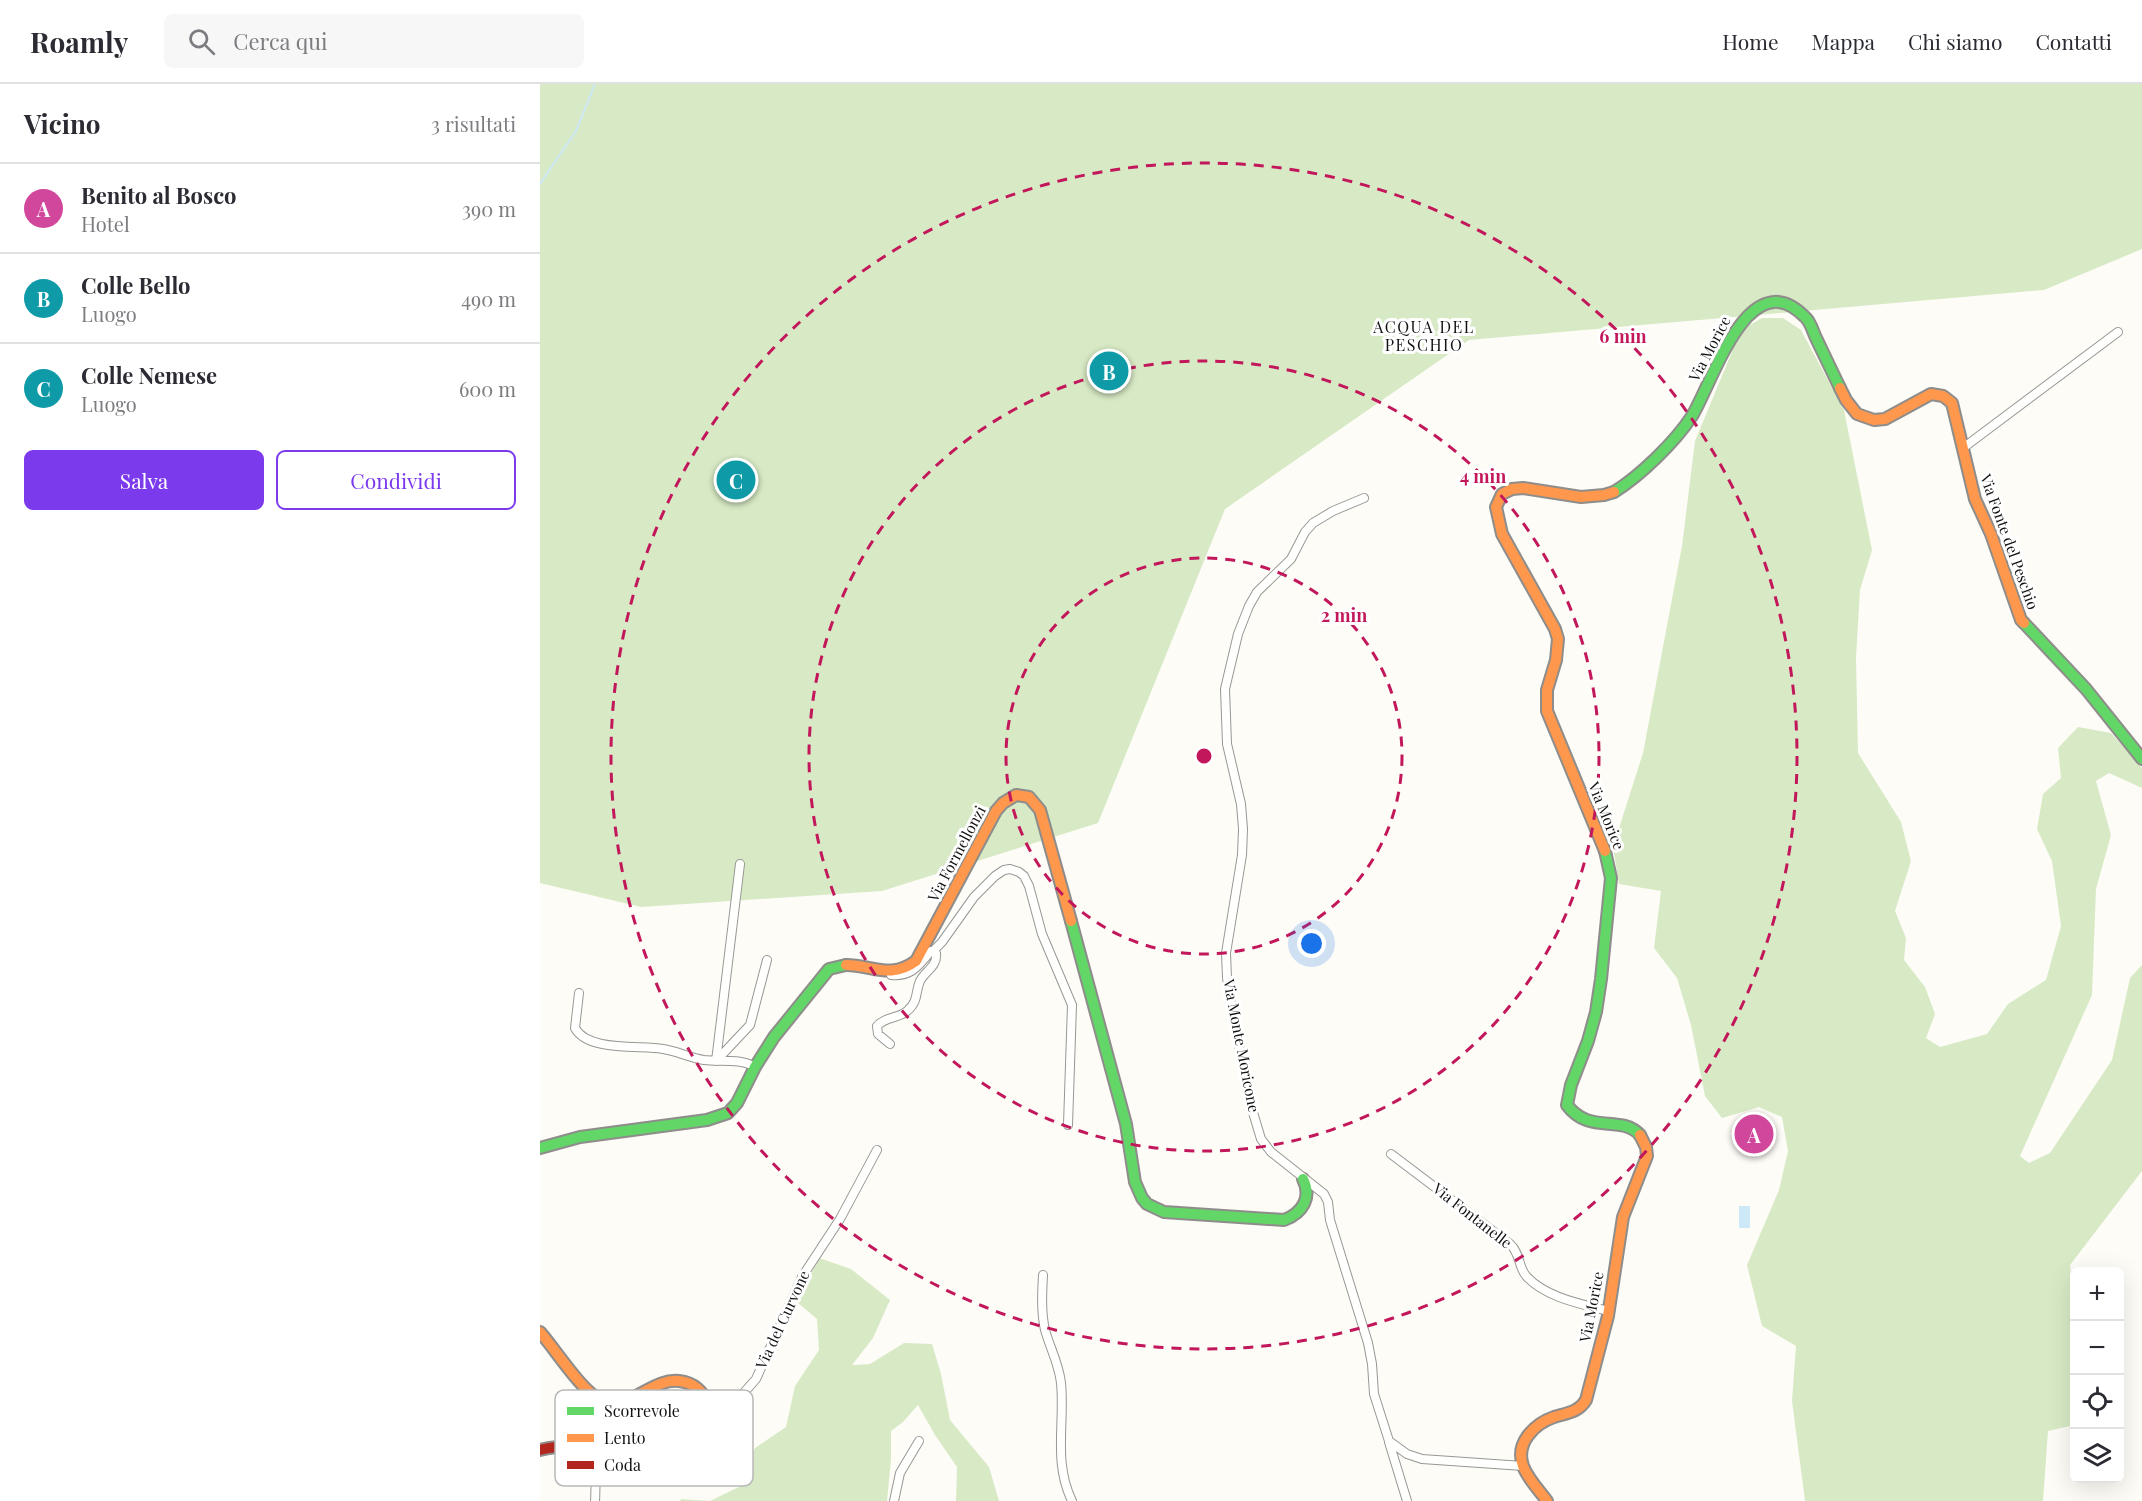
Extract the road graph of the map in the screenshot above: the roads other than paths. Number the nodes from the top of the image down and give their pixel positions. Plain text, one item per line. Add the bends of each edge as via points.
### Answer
1 (1770, 303) joint
2 (2118, 332) dead end
3 (1963, 448) junction
4 (1364, 498) dead end
5 (2142, 759) edge
6 (740, 864) dead end
7 (933, 951) junction
8 (767, 960) dead end
9 (882, 971) junction
10 (579, 993) dead end
11 (890, 1044) dead end
12 (716, 1061) junction
13 (755, 1067) junction
14 (1068, 1125) dead end
15 (540, 1148) edge
16 (877, 1150) dead end
17 (1391, 1154) dead end
18 (1304, 1179) junction
19 (1043, 1275) dead end
20 (1608, 1311) junction
21 (540, 1332) edge
22 (587, 1390) edge
23 (648, 1390) edge
24 (700, 1390) edge
25 (746, 1390) edge
26 (919, 1441) dead end
27 (1389, 1441) junction
28 (555, 1447) edge
29 (540, 1450) edge
30 (1523, 1466) junction
31 (596, 1486) edge
32 (595, 1501) edge
33 (894, 1501) edge
34 (1072, 1501) edge
35 (1407, 1501) edge
36 (1547, 1501) edge

1 - 3 street, Via Fonte del Peschio via 1786,305 1807,319 1846,400 1857,414 1882,420 1928,395 1939,395 1953,405
1 - 20 street, Via Morice via 1755,308 1743,319 1688,422 1624,486 1607,495 1591,497 1514,488 1502,494 1497,504 1502,534 1558,635 1559,653 1546,691 1547,711 1611,874 1596,1012 1567,1102 1583,1120 1635,1130 1646,1146 1644,1166 1623,1216
2 - 3 street
3 - 5 street, Via Fonte del Peschio via 1975,499 2020,620 2086,689
4 - 18 street, Via Monte Moricone via 1315,521 1291,559 1257,592 1238,634 1225,689 1227,744 1243,829 1227,953 1231,1005 1259,1134 1271,1152
6 - 12 street
7 - 9 street via 907,974
7 - 11 street via 936,960 920,980 910,1009 878,1026 878,1034
7 - 14 street via 995,876 1004,870 1024,876 1040,929 1072,1005
8 - 12 street via 750,1025
9 - 13 street, Via Formellonzi via 845,965 830,969 774,1037
9 - 18 street, Via Formellonzi via 904,969 916,961 998,808 1012,795 1026,796 1039,807 1044,819 1123,1113 1133,1175 1142,1199 1164,1212 1284,1220 1296,1216 1305,1204 1308,1191
10 - 12 street via 575,1028 585,1038 603,1044 661,1048
12 - 13 street via 744,1062
13 - 15 street, Via Formellonzi via 735,1105 721,1116 580,1137
16 - 25 street, Via del Curvone via 840,1219 802,1277 756,1379
17 - 20 street, Via Fontanelle via 1510,1244 1518,1253 1524,1274 1533,1282 1561,1297
18 - 27 street, Via Monte Moricone via 1327,1200 1368,1343 1374,1394
19 - 34 street via 1042,1315 1061,1379 1060,1455
20 - 30 street, Via Morice via 1585,1403 1576,1411 1532,1430 1524,1443
21 - 22 street
23 - 24 street via 664,1382 681,1381
26 - 33 street via 900,1473
27 - 30 street via 1422,1459
27 - 35 street, Via Monte Moricone
28 - 29 street
30 - 36 street
31 - 32 street

